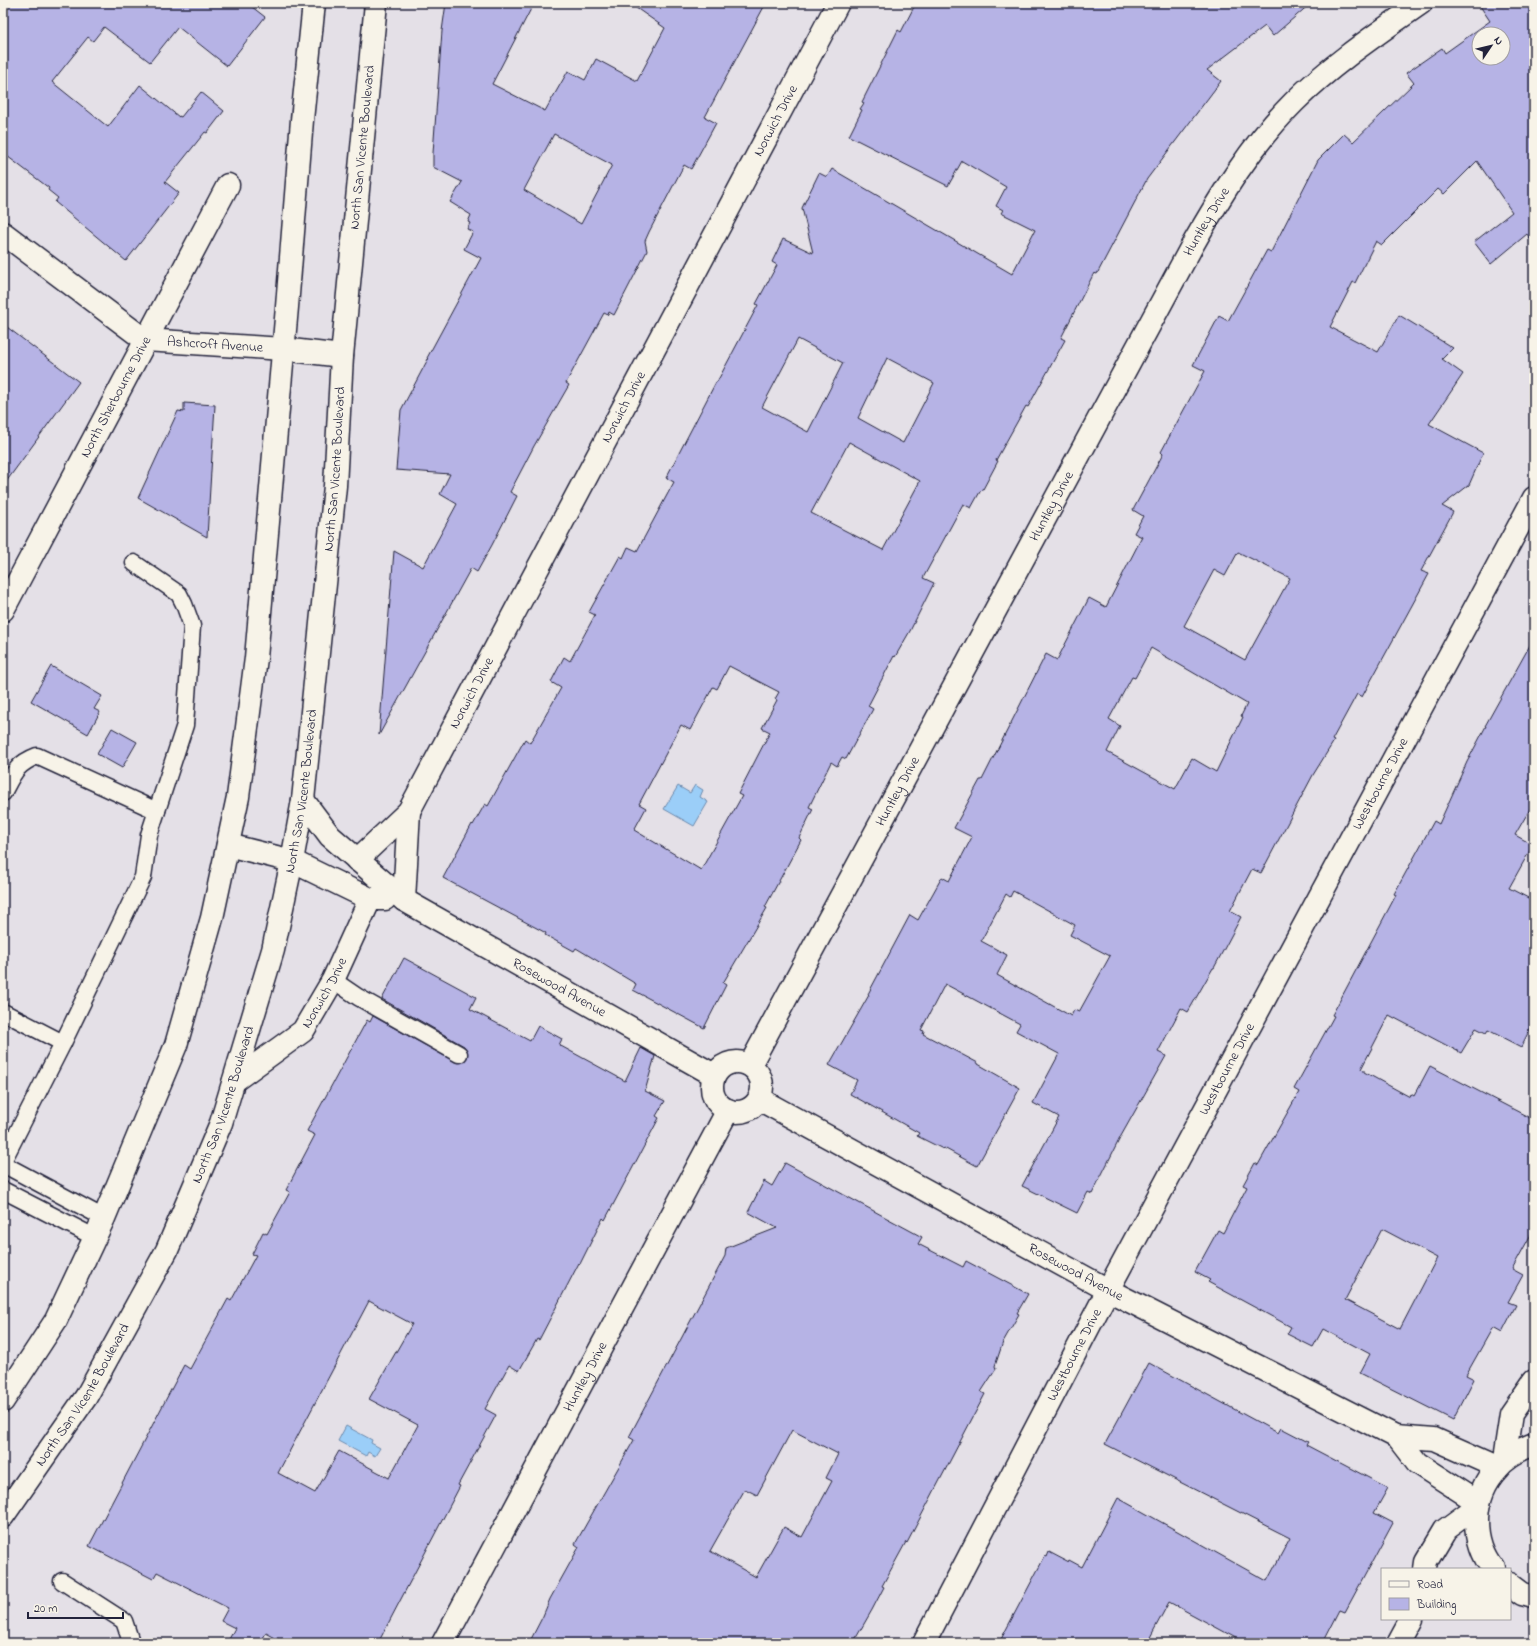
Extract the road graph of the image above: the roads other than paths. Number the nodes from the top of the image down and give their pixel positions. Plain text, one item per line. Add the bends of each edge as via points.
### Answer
1 (314, 3) edge
2 (376, 3) edge
3 (838, 3) edge
4 (1421, 3) edge
5 (228, 185) dead end
6 (3, 233) edge
7 (145, 340) junction
8 (283, 349) junction
9 (342, 356) junction
10 (1534, 498) edge
11 (134, 563) dead end
12 (3, 610) edge
13 (3, 793) edge
14 (303, 800) junction
15 (157, 811) junction
16 (409, 812) junction
17 (228, 845) junction
18 (357, 860) junction
19 (292, 861) junction
20 (370, 899) junction
21 (404, 900) junction
22 (333, 980) junction
23 (3, 1012) edge
24 (63, 1043) junction
25 (459, 1054) dead end
26 (750, 1065) junction
27 (714, 1075) junction
28 (234, 1081) junction
29 (759, 1099) junction
30 (728, 1110) junction
31 (3, 1161) edge
32 (3, 1164) edge
33 (3, 1190) edge
34 (104, 1218) junction
35 (94, 1237) junction
36 (1108, 1290) junction
37 (1534, 1381) edge
38 (3, 1401) edge
39 (1397, 1437) junction
40 (1534, 1444) edge
41 (1501, 1464) junction
42 (1478, 1504) junction
43 (3, 1516) edge
44 (1485, 1566) edge
45 (1426, 1568) edge
46 (62, 1581) dead end
47 (1511, 1586) edge
48 (1534, 1597) edge
49 (1410, 1620) edge
50 (130, 1643) edge
51 (443, 1643) edge
52 (924, 1643) edge
53 (1398, 1643) edge

1 - 8 street
2 - 9 street, North San Vicente Boulevard
3 - 16 street, Norwich Drive
4 - 26 street, Huntley Drive via 1337,63 1294,102 1266,132 1218,201
5 - 7 street, North Sherbourne Drive
6 - 7 street
7 - 8 street, Ashcroft Avenue
7 - 12 street, North Sherbourne Drive
8 - 9 street, Ashcroft Avenue
8 - 17 street via 256,658 238,798
9 - 14 street, North San Vicente Boulevard via 335,486
10 - 36 street, Westbourne Drive
11 - 15 lane via 179,594 192,626 185,725
13 - 15 lane via 23,761 37,756
14 - 18 street, Rosewood Avenue via 330,836
14 - 19 street, North San Vicente Boulevard
15 - 24 lane via 148,835 143,877
16 - 18 street, Norwich Drive
16 - 21 street, Norwich Drive
17 - 19 street, Rosewood Avenue
17 - 34 street via 212,918 176,1045
18 - 21 street, Rosewood Avenue
19 - 20 street, Rosewood Avenue
19 - 28 street, North San Vicente Boulevard via 274,950
20 - 21 street, Rosewood Avenue
20 - 22 street, Norwich Drive
21 - 27 street, Rosewood Avenue
22 - 25 lane
22 - 28 street, Norwich Drive via 303,1031
23 - 24 lane
24 - 31 lane
26 - 27 street via 734,1061 726,1064
26 - 29 street via 761,1078
27 - 30 street via 712,1091 715,1100
28 - 43 street, North San Vicente Boulevard via 221,1124 167,1250 86,1397
29 - 30 street via 752,1108 744,1111
29 - 36 street, Rosewood Avenue
30 - 51 street, Huntley Drive
32 - 34 lane
33 - 35 lane
34 - 35 street
35 - 38 street via 56,1320
36 - 39 street, Rosewood Avenue
36 - 52 street, Westbourne Drive
37 - 41 street via 1511,1414
39 - 41 street, Rosewood Avenue via 1434,1439
39 - 42 street, Rosewood Avenue via 1417,1463
40 - 41 street via 1518,1451
41 - 42 street via 1485,1484
42 - 44 street via 1477,1523
42 - 45 street via 1445,1530 1426,1562
46 - 50 lane via 124,1621
47 - 48 street via 1522,1594
49 - 53 street

